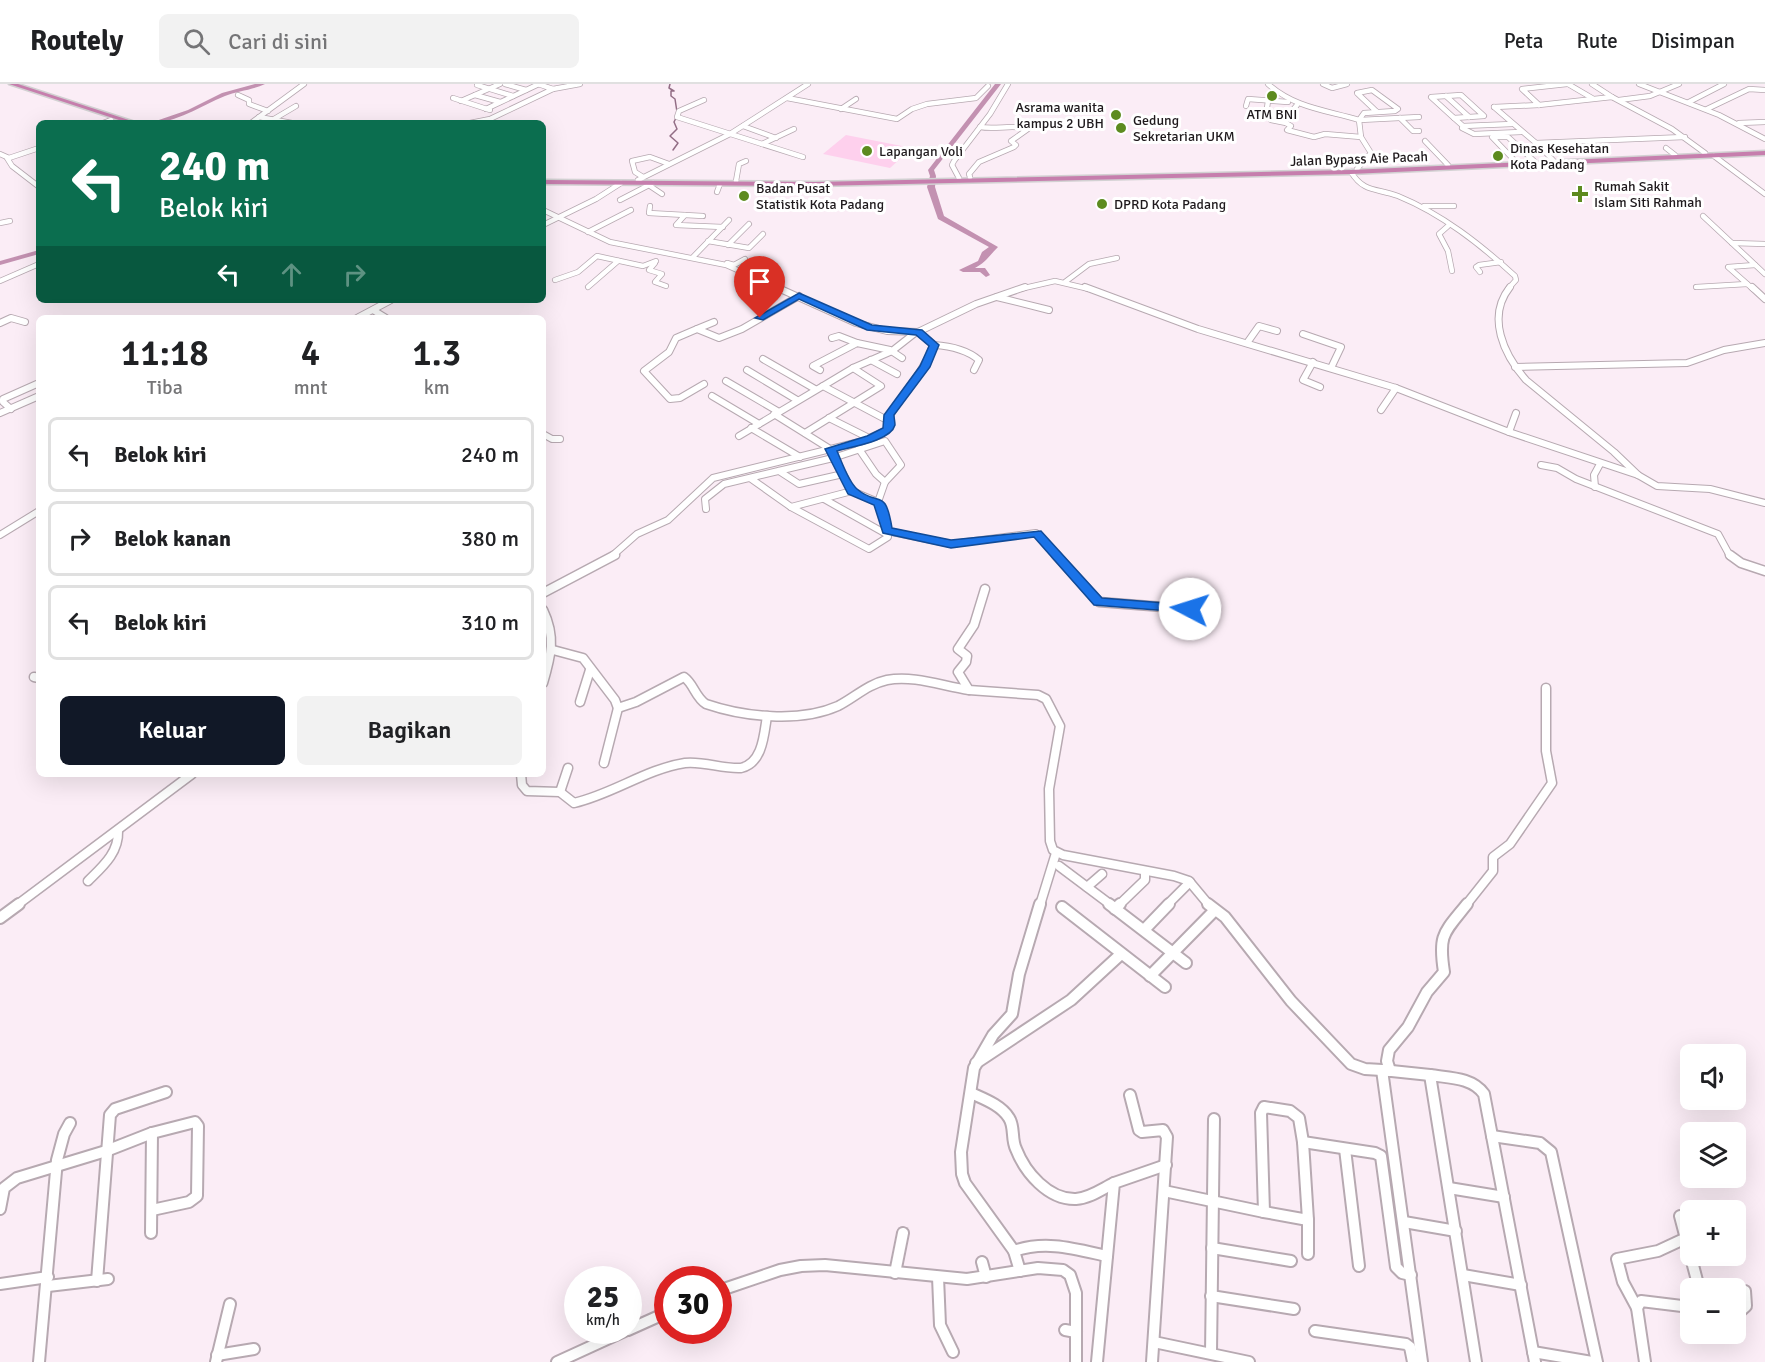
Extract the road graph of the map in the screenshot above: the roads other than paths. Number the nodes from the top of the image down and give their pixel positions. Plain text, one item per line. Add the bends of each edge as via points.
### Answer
1 (0, 84) edge
2 (12, 84) edge
3 (304, 84) edge
4 (500, 84) edge
5 (505, 84) edge
6 (541, 84) edge
7 (580, 84) edge
8 (808, 84) edge
9 (1008, 84) edge
10 (1268, 84) edge
11 (1323, 84) edge
12 (1345, 84) edge
13 (1568, 84) edge
14 (1592, 84) edge
15 (1639, 84) edge
16 (1678, 84) edge
17 (1724, 84) edge
18 (477, 86) edge
19 (988, 86) dead end
20 (488, 89) junction
21 (553, 89) junction
22 (526, 90) junction
23 (1765, 90) edge
24 (1659, 92) junction
25 (238, 95) dead end
26 (475, 95) junction
27 (513, 96) junction
28 (1446, 96) junction
29 (1612, 97) junction
30 (453, 98) dead end
31 (787, 98) junction
32 (1592, 98) junction
33 (856, 99) dead end
34 (704, 100) dead end
35 (1619, 100) junction
36 (461, 101) junction
37 (1268, 101) junction
38 (500, 102) junction
39 (1689, 102) junction
40 (1291, 103) junction
41 (1246, 105) dead end
42 (1297, 105) junction
43 (1539, 105) junction
44 (296, 106) dead end
45 (486, 109) junction
46 (841, 109) junction
47 (1707, 109) junction
48 (1496, 110) junction
49 (268, 111) junction
50 (1487, 111) dead end
51 (1377, 112) junction
52 (500, 113) junction
53 (1262, 114) dead end
54 (259, 117) junction
55 (1419, 117) dead end
56 (1469, 117) junction
57 (1400, 118) junction
58 (1454, 118) junction
59 (274, 119) junction
60 (490, 119) junction
61 (111, 120) edge
62 (125, 120) edge
63 (255, 120) edge
64 (278, 120) edge
65 (485, 120) edge
66 (494, 120) edge
67 (1271, 120) dead end
68 (1360, 120) junction
69 (1765, 122) edge
70 (1286, 123) junction
71 (1512, 123) junction
72 (1739, 123) junction
73 (743, 126) junction
74 (980, 126) junction
75 (1463, 126) junction
76 (794, 129) dead end
77 (1419, 131) dead end
78 (1348, 132) dead end
79 (1521, 132) junction
80 (730, 134) junction
81 (1360, 135) junction
82 (1685, 137) junction
83 (777, 138) junction
84 (1765, 139) edge
85 (1425, 141) dead end
86 (1536, 143) junction
87 (762, 144) junction
88 (1666, 148) dead end
89 (36, 149) edge
90 (1765, 152) edge
91 (1705, 153) junction
92 (0, 154) edge
93 (1676, 155) junction
94 (1714, 156) junction
95 (803, 157) dead end
96 (1659, 157) junction
97 (7, 158) junction
98 (1532, 159) junction
99 (1514, 160) junction
100 (1554, 160) junction
101 (746, 161) dead end
102 (669, 164) junction
103 (1448, 165) junction
104 (1395, 169) junction
105 (1354, 170) junction
106 (1315, 171) junction
107 (970, 177) junction
108 (641, 178) junction
109 (956, 179) junction
110 (546, 181) edge
111 (546, 181) edge
112 (736, 181) junction
113 (920, 181) junction
114 (621, 183) junction
115 (36, 184) edge
116 (651, 184) junction
117 (715, 185) junction
118 (1764, 193) edge
119 (663, 194) dead end
120 (620, 200) dead end
121 (650, 206) dead end
122 (1423, 206) junction
123 (1454, 206) dead end
124 (632, 210) dead end
125 (546, 212) edge
126 (685, 215) junction
127 (702, 216) dead end
128 (1703, 216) dead end
129 (557, 218) junction
130 (729, 220) dead end
131 (10, 221) dead end
132 (0, 223) edge
133 (546, 224) edge
134 (749, 224) dead end
135 (1448, 226) junction
136 (723, 227) junction
137 (588, 232) junction
138 (763, 234) dead end
139 (708, 241) junction
140 (1732, 243) junction
141 (1765, 244) edge
142 (728, 245) junction
143 (666, 251) junction
144 (693, 257) junction
145 (1116, 258) dead end
146 (745, 260) dead end
147 (618, 261) junction
148 (656, 261) junction
149 (1501, 262) junction
150 (36, 265) edge
151 (726, 265) junction
152 (1755, 265) junction
153 (1452, 271) dead end
154 (1480, 272) dead end
155 (1765, 274) edge
156 (555, 280) dead end
157 (0, 281) edge
158 (1065, 282) junction
159 (1747, 284) junction
160 (666, 286) dead end
161 (588, 287) dead end
162 (1696, 287) dead end
163 (799, 296) junction
164 (997, 297) junction
165 (1765, 299) edge
166 (386, 303) edge
167 (373, 310) junction
168 (1049, 310) dead end
169 (363, 315) edge
170 (381, 315) edge
171 (25, 322) dead end
172 (714, 322) dead end
173 (0, 323) edge
174 (921, 324) dead end
175 (928, 327) junction
176 (697, 329) junction
177 (1277, 331) dead end
178 (917, 333) junction
179 (1303, 334) dead end
180 (832, 338) dead end
181 (857, 343) junction
182 (1247, 343) junction
183 (1765, 343) edge
184 (934, 345) junction
185 (892, 351) junction
186 (669, 352) junction
187 (902, 358) dead end
188 (763, 359) dead end
189 (872, 360) junction
190 (1313, 362) junction
191 (656, 364) dead end
192 (1515, 367) junction
193 (853, 368) junction
194 (1331, 368) junction
195 (747, 370) dead end
196 (820, 370) dead end
197 (974, 370) dead end
198 (897, 374) dead end
199 (660, 377) dead end
200 (726, 381) dead end
201 (652, 382) junction
202 (36, 384) edge
203 (704, 384) dead end
204 (1320, 387) dead end
205 (819, 388) junction
206 (1396, 388) junction
207 (712, 396) dead end
208 (36, 397) edge
209 (2, 398) edge
210 (797, 400) junction
211 (854, 402) junction
212 (11, 408) junction
213 (1381, 410) dead end
214 (0, 413) edge
215 (777, 413) junction
216 (1516, 413) dead end
217 (829, 418) junction
218 (887, 420) junction
219 (759, 424) junction
220 (752, 428) junction
221 (1509, 432) junction
222 (805, 433) junction
223 (546, 436) edge
224 (739, 436) dead end
225 (896, 437) dead end
226 (560, 439) dead end
227 (871, 439) junction
228 (885, 441) junction
229 (859, 449) junction
230 (832, 454) junction
231 (800, 458) junction
232 (1600, 464) junction
233 (1541, 465) dead end
234 (779, 471) junction
235 (843, 474) junction
236 (1638, 476) junction
237 (750, 478) junction
238 (885, 482) junction
239 (1595, 487) junction
240 (852, 491) junction
241 (824, 499) junction
242 (878, 502) junction
243 (1765, 503) edge
244 (791, 507) junction
245 (706, 509) dead end
246 (36, 513) edge
247 (887, 533) junction
248 (0, 535) edge
249 (1765, 571) edge
250 (985, 589) dead end
251 (546, 591) edge
252 (1190, 609) dead end
253 (546, 617) edge
254 (553, 650) junction
255 (590, 670) junction
256 (546, 673) edge
257 (1546, 688) dead end
258 (969, 690) junction
259 (580, 702) dead end
260 (618, 708) junction
261 (767, 716) junction
262 (604, 764) dead end
263 (568, 768) dead end
264 (188, 777) edge
265 (521, 777) edge
266 (560, 792) junction
267 (118, 831) junction
268 (1056, 852) junction
269 (1059, 866) dead end
270 (1145, 871) junction
271 (1102, 874) dead end
272 (88, 881) dead end
273 (1190, 882) junction
274 (1087, 887) junction
275 (1062, 907) dead end
276 (1115, 909) junction
277 (1214, 910) junction
278 (0, 918) edge
279 (1144, 930) junction
280 (1173, 953) junction
281 (1121, 954) junction
282 (1186, 963) dead end
283 (1150, 976) junction
284 (1165, 987) dead end
285 (976, 1063) junction
286 (1386, 1070) junction
287 (1430, 1075) junction
288 (166, 1092) dead end
289 (971, 1093) junction
290 (1130, 1095) dead end
291 (1214, 1119) dead end
292 (70, 1123) dead end
293 (152, 1133) junction
294 (1492, 1136) junction
295 (1303, 1142) junction
296 (1345, 1149) junction
297 (106, 1151) junction
298 (1166, 1165) junction
299 (56, 1166) junction
300 (1114, 1183) junction
301 (1449, 1188) junction
302 (1164, 1191) junction
303 (1504, 1197) junction
304 (1212, 1203) junction
305 (0, 1209) edge
306 (152, 1210) junction
307 (1264, 1212) junction
308 (1308, 1220) junction
309 (1404, 1222) junction
310 (1456, 1231) junction
311 (151, 1233) dead end
312 (903, 1233) dead end
313 (1680, 1241) edge
314 (1212, 1248) junction
315 (1014, 1251) junction
316 (1308, 1254) dead end
317 (1107, 1256) junction
318 (1291, 1261) dead end
319 (982, 1262) dead end
320 (1359, 1266) dead end
321 (1020, 1271) junction
322 (895, 1273) junction
323 (1411, 1275) junction
324 (1463, 1275) junction
325 (938, 1277) junction
326 (986, 1278) junction
327 (48, 1282) junction
328 (0, 1284) edge
329 (1521, 1285) junction
330 (732, 1286) edge
331 (1211, 1296) junction
332 (230, 1304) dead end
333 (1680, 1306) edge
334 (1637, 1308) junction
335 (1294, 1309) dead end
336 (1316, 1331) dead end
337 (1154, 1341) junction
338 (597, 1344) edge
339 (254, 1349) dead end
340 (953, 1352) dead end
341 (1211, 1353) junction
342 (1534, 1357) edge
343 (217, 1359) edge
344 (39, 1362) edge
345 (558, 1362) edge
346 (1076, 1362) edge
347 (1097, 1362) edge
348 (1152, 1362) edge
349 (1249, 1362) edge
350 (1413, 1362) edge
351 (1422, 1362) edge
352 (1476, 1362) edge
353 (1592, 1362) edge
354 (1597, 1362) edge
355 (1645, 1362) edge

1 - 61 highway
2 - 62 highway
3 - 49 street
4 - 20 street
5 - 22 street
6 - 21 street
6 - 22 street
7 - 21 street
8 - 31 street
9 - 74 street
10 - 40 street
11 - 12 street via 1332,88
13 - 32 street
13 - 43 street via 1522,89
14 - 29 street
15 - 24 street
16 - 24 street
17 - 39 street
18 - 20 street
19 - 46 street via 976,98 914,109 902,118
20 - 26 street
20 - 27 street
21 - 52 street
22 - 27 street
23 - 47 street via 1749,88
24 - 35 street
24 - 39 street
25 - 49 street
26 - 36 street
26 - 38 street
27 - 38 street
28 - 56 street
28 - 56 street via 1462,95 1484,116
28 - 58 street via 1431,97
29 - 32 street
29 - 35 street
30 - 36 street
31 - 46 street
31 - 73 street
32 - 43 street
33 - 46 street
34 - 80 street via 679,111 677,117
35 - 82 street
36 - 45 street
37 - 40 street
37 - 41 street via 1248,99
37 - 53 street
38 - 45 street
39 - 47 street
40 - 42 street
42 - 68 street
42 - 70 street
43 - 48 street via 1494,107
44 - 59 street
45 - 52 street
47 - 72 street
48 - 50 street
48 - 71 street
49 - 54 street
51 - 51 street via 1398,109 1372,90 1357,93
51 - 68 street via 1364,113
52 - 60 street
54 - 59 street
54 - 63 street
55 - 57 street
56 - 58 street
57 - 68 street
57 - 77 street via 1413,131
58 - 75 street
59 - 64 street
60 - 65 street
60 - 66 street
67 - 70 street
68 - 81 street
69 - 72 street
70 - 81 street via 1291,126 1287,130 1309,136
71 - 75 street
71 - 79 street
72 - 84 street
73 - 80 street
73 - 83 street
74 - 107 street via 1028,130 1011,141 1014,147 979,162
74 - 109 street via 952,165
75 - 79 street via 1473,134
76 - 83 street
78 - 81 street
79 - 86 street
80 - 87 street
80 - 102 street
81 - 105 street via 1371,153
82 - 86 street
82 - 91 street
83 - 87 street
85 - 103 street
86 - 100 street
87 - 95 street
88 - 93 street
89 - 97 street
90 - 91 highway
90 - 94 highway, Jalan Bypass Aie Pacah
91 - 93 highway
92 - 97 street
93 - 96 highway
94 - 96 highway, Jalan Bypass Aie Pacah
94 - 118 street
96 - 100 highway
96 - 104 highway, Jalan Bypass Aie Pacah
97 - 115 street
98 - 99 highway
98 - 99 street via 1508,136 1492,137
98 - 100 highway
99 - 103 highway
101 - 112 street via 739,164
102 - 108 street
102 - 108 street via 656,157 637,158 632,161
103 - 104 highway
104 - 105 highway, Jalan Bypass Aie Pacah
105 - 106 highway, Jalan Bypass Aie Pacah
105 - 122 street via 1358,183 1364,187
106 - 107 highway
106 - 109 highway, Jalan Bypass Aie Pacah
107 - 109 highway
108 - 110 highway
108 - 117 highway
109 - 113 highway
111 - 114 highway
112 - 113 highway
112 - 117 highway
113 - 117 highway
114 - 116 highway
114 - 129 street
116 - 117 highway
116 - 119 street
116 - 120 street
121 - 126 street via 649,213
122 - 123 street
122 - 135 street
124 - 137 street
125 - 129 street
126 - 127 street
126 - 136 street via 674,227
128 - 140 street
129 - 133 street
129 - 137 street
130 - 136 street
131 - 132 street
134 - 142 street
135 - 149 street
135 - 153 street via 1439,234 1447,243
136 - 139 street
137 - 143 street via 614,243
138 - 142 street via 751,248
139 - 142 street
139 - 144 street
140 - 141 street
140 - 152 street
143 - 144 street
143 - 148 street
144 - 151 street
145 - 158 street via 1089,264
146 - 151 street
147 - 148 street via 643,266
147 - 156 street via 597,256 578,272
147 - 161 street
148 - 160 street via 649,270 661,274 655,282
149 - 154 street via 1479,265 1476,267
149 - 192 street via 1517,279 1497,313
150 - 157 street
151 - 163 street
152 - 155 street
152 - 159 street via 1728,267
158 - 164 street via 1032,285
158 - 182 street
159 - 162 street
159 - 165 street
163 - 176 street via 719,338
163 - 178 street via 870,328
164 - 168 street
164 - 175 street
166 - 167 street
167 - 169 street
167 - 170 street
171 - 173 street via 11,318
172 - 176 street
174 - 175 street
175 - 178 street
176 - 186 street via 676,338
177 - 182 street via 1260,326
178 - 184 street
178 - 185 street
179 - 194 street via 1341,347
180 - 181 street via 839,336
181 - 185 street
181 - 196 street via 810,365
182 - 190 street
183 - 192 street via 1724,350 1687,363
184 - 197 street via 975,356 979,360
184 - 218 street via 925,367
185 - 187 street
185 - 189 street
186 - 191 street via 673,354
186 - 201 street via 645,369
188 - 205 street
189 - 193 street
189 - 198 street
190 - 194 street
190 - 204 street via 1303,380
192 - 236 street
193 - 205 street
193 - 211 street via 881,386
194 - 206 street
195 - 210 street
199 - 201 street
200 - 215 street
201 - 203 street via 672,400
202 - 209 street
205 - 210 street
205 - 211 street
206 - 213 street
206 - 221 street
207 - 219 street
208 - 212 street
209 - 212 street
210 - 215 street
211 - 217 street
211 - 218 street
212 - 214 street
215 - 219 street
215 - 222 street
216 - 221 street
217 - 222 street
217 - 227 street
218 - 227 street via 889,428
219 - 220 street
220 - 224 street
220 - 231 street
221 - 232 street
222 - 230 street
223 - 226 street
225 - 228 street
227 - 230 street
228 - 229 street
228 - 238 street via 901,465
229 - 230 street
229 - 238 street
230 - 231 street
230 - 234 street
230 - 235 street
231 - 251 street via 713,478 668,520 637,534 614,555
232 - 236 street
232 - 239 street via 1594,475
233 - 239 street via 1557,468
234 - 235 street via 799,484
234 - 237 street
235 - 240 street
236 - 243 street via 1657,486 1710,489
237 - 244 street
237 - 245 street via 724,484 705,499
238 - 242 street
239 - 249 street via 1718,534 1730,556
240 - 241 street
240 - 242 street
241 - 244 street
241 - 247 street
242 - 247 street
244 - 247 street via 864,548 873,547 888,537
246 - 248 street
247 - 252 street via 951,544 1036,533 1099,602
250 - 258 street via 974,625 958,649 967,656 958,672
253 - 254 street via 554,634
254 - 255 street via 580,656
254 - 256 street
255 - 259 street
255 - 260 street
257 - 286 street via 1546,751 1552,783 1510,843 1493,857 1491,873 1443,934 1440,947 1444,972 1393,1043
258 - 261 street via 924,680 891,680 874,684 822,712 802,717
258 - 268 street via 1038,695 1046,699 1056,715 1060,726 1049,808 1050,841
260 - 261 street via 685,677 698,699 706,704
260 - 262 street
261 - 266 street via 758,755 747,767 700,762 675,765 600,797 574,803
263 - 266 street
264 - 267 street
265 - 266 street via 526,791
267 - 272 street via 114,851
267 - 278 street
268 - 270 street
268 - 285 street via 1019,974 1012,1014 984,1046
269 - 274 street
270 - 273 street
270 - 276 street via 1145,880
271 - 274 street
273 - 277 street
273 - 279 street
274 - 276 street
275 - 281 street
276 - 279 street
277 - 280 street
277 - 286 street via 1351,1064 1365,1070
279 - 280 street
280 - 282 street
280 - 283 street
281 - 283 street
281 - 285 street via 1069,1002
283 - 284 street
285 - 289 street
286 - 287 street
286 - 309 street
287 - 294 street via 1481,1088
287 - 301 street
288 - 297 street via 111,1112
289 - 300 street via 1005,1112 1016,1149 1042,1186 1052,1193 1074,1199
289 - 315 street via 963,1128 962,1174 971,1195
290 - 298 street via 1139,1130 1167,1133
291 - 304 street
292 - 299 street
293 - 297 street
293 - 306 street
293 - 306 street via 191,1122 198,1126 197,1196 189,1202
294 - 303 street
294 - 354 street via 1540,1143 1551,1152
295 - 296 street
295 - 307 street via 1299,1118 1294,1112 1263,1108
295 - 308 street
296 - 320 street
296 - 323 street via 1381,1156 1396,1266
297 - 299 street
297 - 327 street via 102,1280
298 - 300 street
298 - 302 street
299 - 305 street via 7,1185
299 - 327 street
300 - 317 street
301 - 303 street
301 - 310 street
302 - 304 street
302 - 337 street
303 - 329 street
304 - 307 street
304 - 314 street
306 - 311 street
307 - 308 street
308 - 316 street
309 - 310 street
309 - 323 street
310 - 324 street
312 - 322 street
313 - 334 street via 1658,1251 1617,1258 1623,1282
314 - 318 street
314 - 331 street
315 - 317 street via 1038,1244 1059,1245
315 - 321 street
317 - 347 street
319 - 326 street
321 - 326 street
321 - 346 street via 1044,1266 1070,1275 1076,1300 1071,1331
322 - 325 street
322 - 330 street via 801,1266
323 - 351 street
324 - 329 street
324 - 352 street
325 - 326 street
325 - 340 street via 940,1325
327 - 328 street
327 - 344 street
329 - 342 street
331 - 335 street
331 - 341 street
332 - 343 street
333 - 334 street via 1641,1300
334 - 355 street
336 - 350 street via 1406,1344
337 - 341 street
337 - 348 street
338 - 345 street
339 - 343 street
341 - 349 street
342 - 353 street

